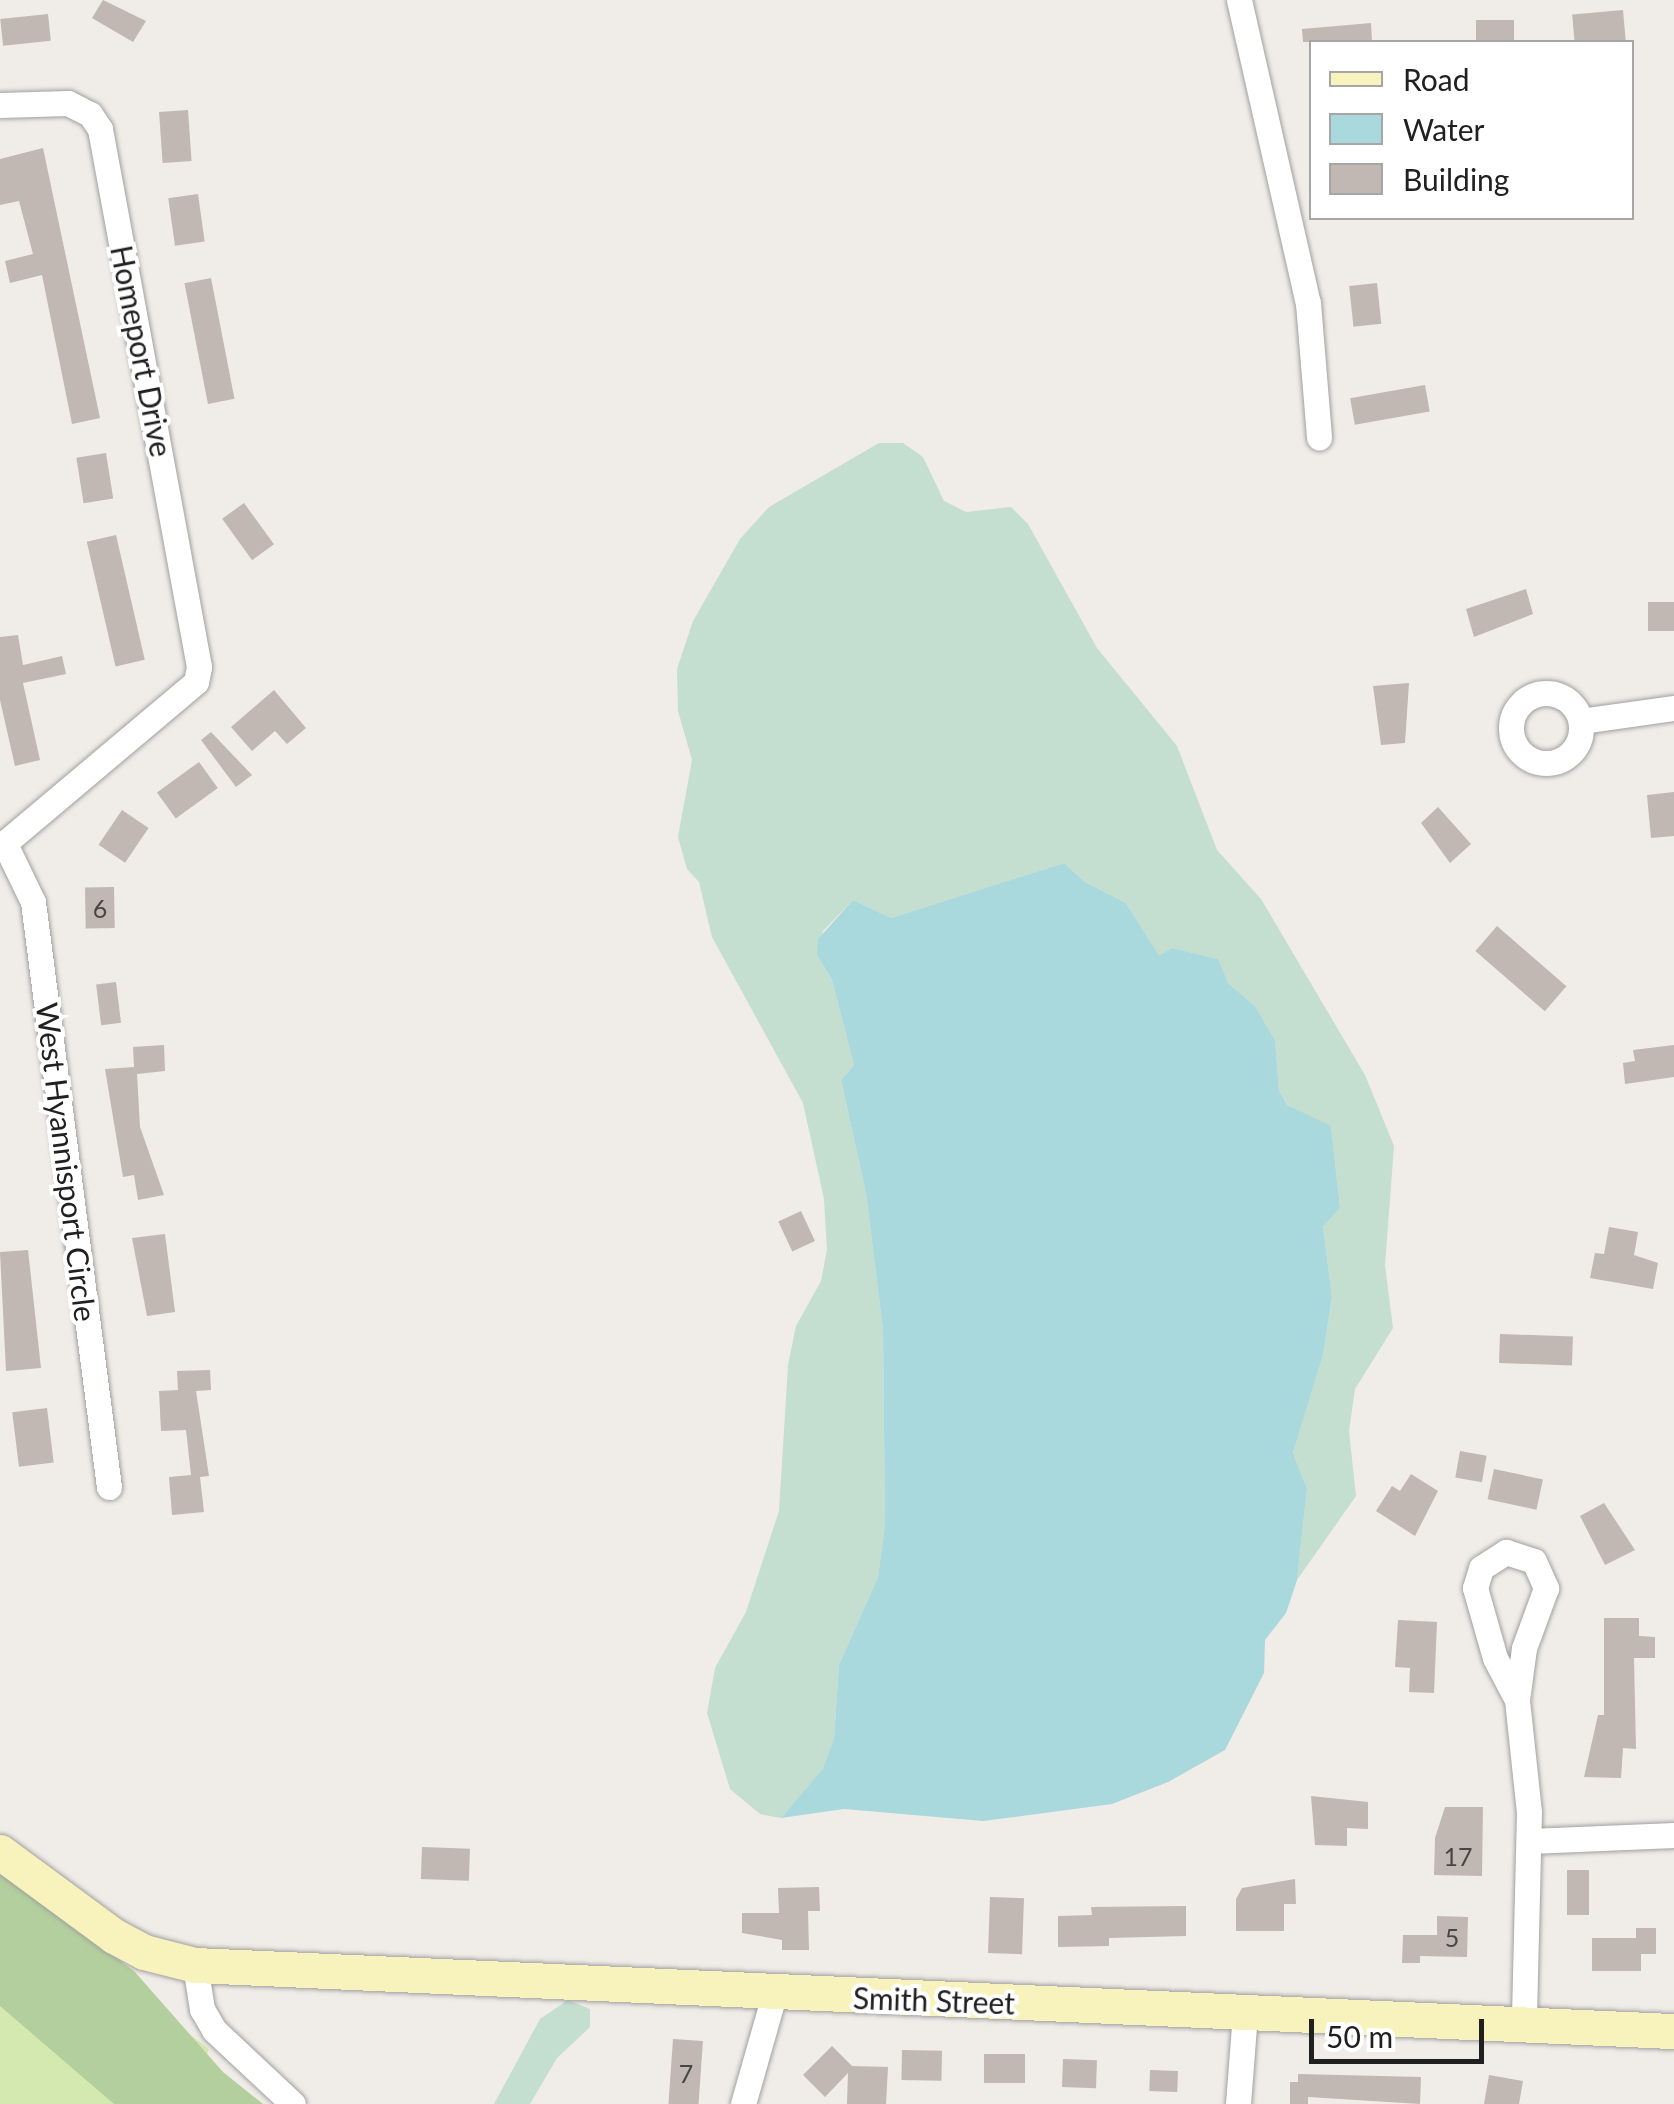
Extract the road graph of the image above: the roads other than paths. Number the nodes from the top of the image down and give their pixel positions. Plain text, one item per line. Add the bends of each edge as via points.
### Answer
1 (1240, 0) edge
2 (0, 105) edge
3 (1319, 438) dead end
4 (1674, 708) edge
5 (1581, 721) dead end
6 (2, 846) edge
7 (108, 1487) dead end
8 (1517, 1700) junction
9 (1674, 1835) edge
10 (1530, 1841) junction
11 (0, 1852) edge
12 (195, 1965) junction
13 (775, 1992) junction
14 (1245, 2012) junction
15 (1524, 2024) junction
16 (1674, 2030) edge
17 (293, 2104) edge
18 (743, 2104) edge
19 (1238, 2104) edge

1 - 3 street via 1308,303
2 - 6 street, Homeport Drive via 68,103 90,114 100,130 198,655 196,682
4 - 5 street
6 - 7 street, West Hyannisport Circle via 33,902
8 - 8 street via 1524,1648 1546,1588 1534,1560 1506,1552 1481,1568 1476,1588 1496,1658
8 - 10 street
9 - 10 street
10 - 15 street
11 - 12 main road, Smith Street via 114,1936
12 - 13 main road, Smith Street
12 - 17 street via 202,2010 214,2030
13 - 14 main road, Smith Street
13 - 18 street
14 - 15 main road, Smith Street
14 - 19 street
15 - 16 main road, Smith Street

